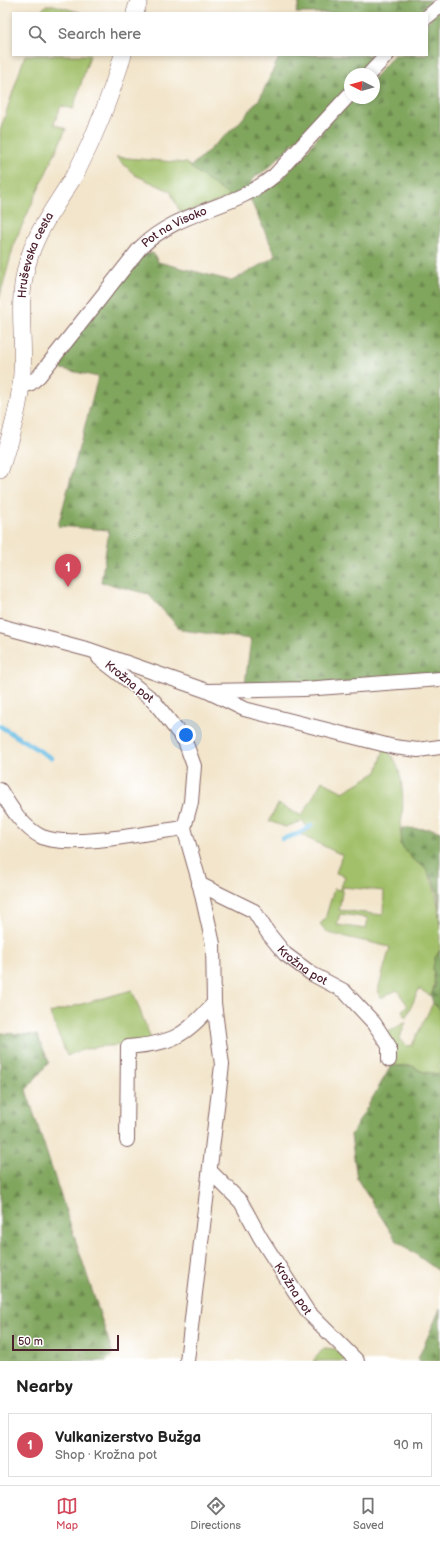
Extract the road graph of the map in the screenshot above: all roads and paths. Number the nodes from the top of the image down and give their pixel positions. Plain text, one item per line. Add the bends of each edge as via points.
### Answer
1 (139, 0) edge
2 (440, 6) edge
3 (135, 12) edge
4 (428, 16) edge
5 (123, 56) edge
6 (386, 56) edge
7 (375, 68) edge
8 (344, 101) edge
9 (21, 387) junction
10 (0, 470) edge
11 (0, 626) edge
12 (90, 650) junction
13 (440, 679) edge
14 (207, 692) junction
15 (440, 747) edge
16 (0, 790) edge
17 (184, 828) junction
18 (199, 884) junction
19 (214, 1004) junction
20 (389, 1060) dead end
21 (126, 1140) dead end
22 (210, 1171) junction
23 (186, 1361) edge
24 (357, 1361) edge

1 - 3 street
2 - 4 street
5 - 9 street, Hruševska cesta via 91,143 45,222 30,255 20,302
6 - 7 street
8 - 9 street, Pot na Visoko via 275,176 261,187 171,224 153,235 39,376
9 - 10 street, Hruševska cesta via 16,418
11 - 12 street, Krožna pot
12 - 14 street, Krožna pot
12 - 17 street, Krožna pot via 153,700 185,741 194,766 192,802
13 - 14 street, Krožna pot via 304,689
14 - 15 street, Krožna pot via 244,709 394,747 418,750
16 - 17 street via 16,818 42,837 76,842
17 - 18 street
18 - 19 street via 213,944
18 - 20 street, Krožna pot via 254,911 285,954 312,974 344,991 386,1040 389,1046
19 - 21 street via 197,1023 181,1035 158,1045 128,1047
19 - 22 street via 222,1065
22 - 23 street
22 - 24 street, Krožna pot via 241,1202 308,1312

